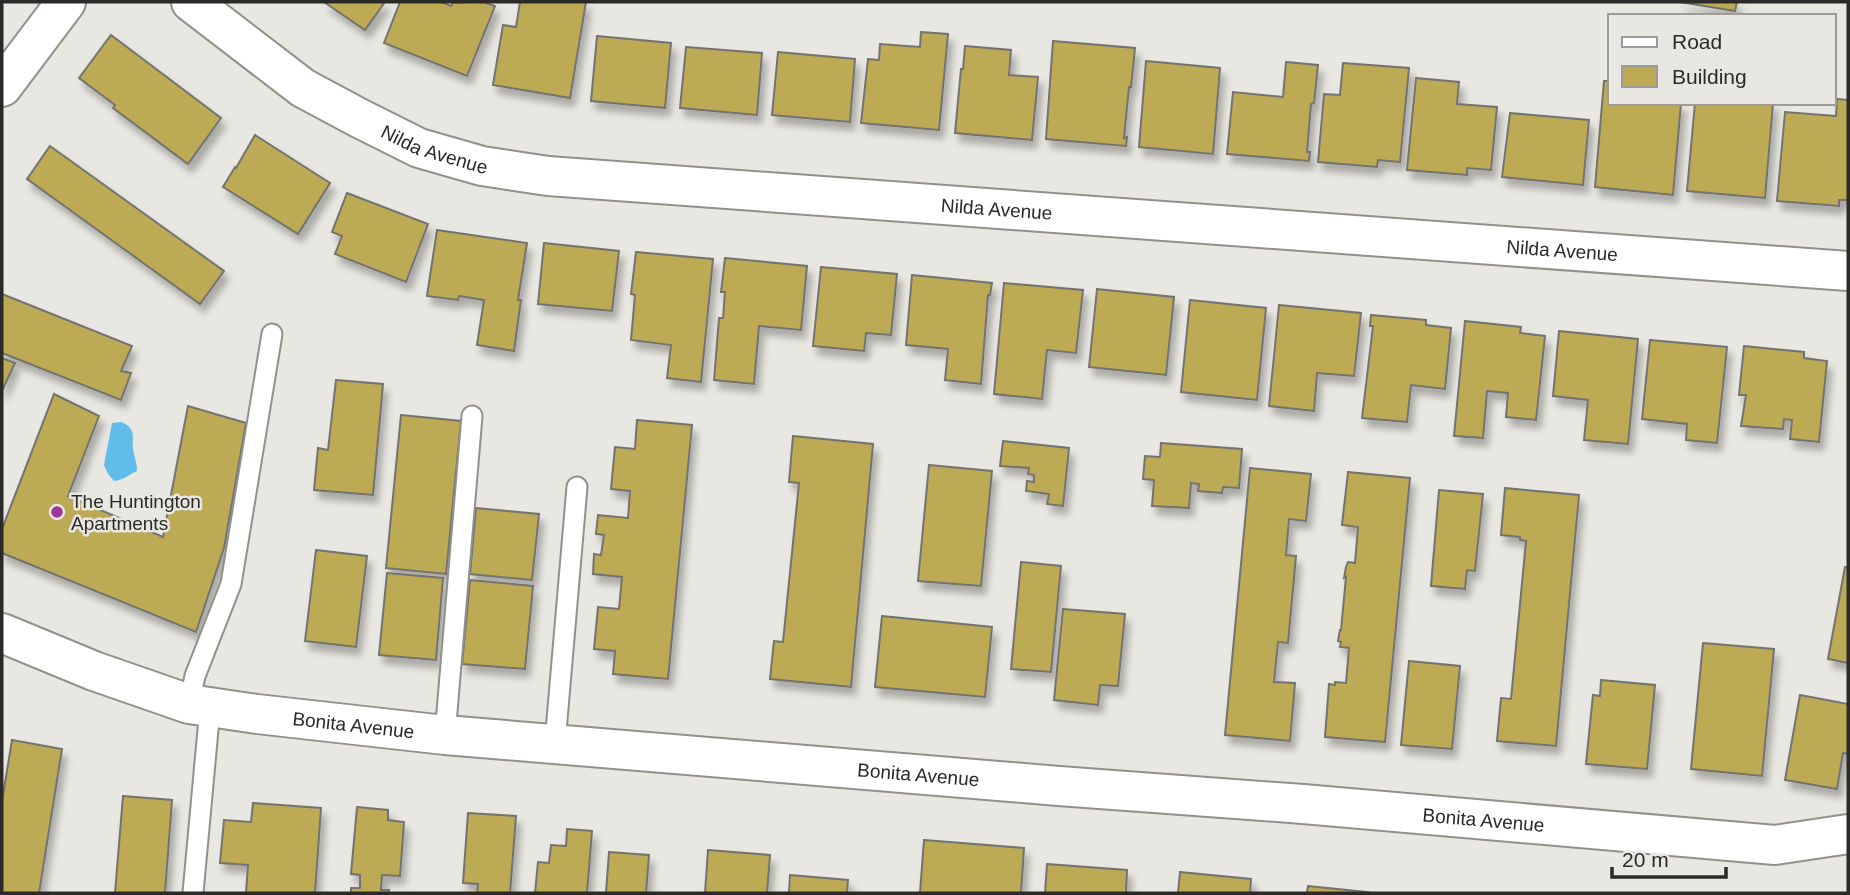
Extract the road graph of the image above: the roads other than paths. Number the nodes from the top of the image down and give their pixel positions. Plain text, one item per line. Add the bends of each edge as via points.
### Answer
1 (66, 2) edge
2 (191, 2) edge
3 (2, 87) edge
4 (1848, 271) edge
5 (272, 334) dead end
6 (472, 416) dead end
7 (577, 487) dead end
8 (2, 633) edge
9 (199, 706) junction
10 (445, 735) junction
11 (555, 743) junction
12 (1848, 834) edge
13 (193, 893) edge

1 - 3 street
2 - 4 street, Nilda Avenue via 303,88 419,148 482,166 548,176
5 - 9 lane via 231,584 195,676
6 - 10 lane
7 - 11 lane
8 - 9 street, Bonita Avenue via 94,671
9 - 10 street, Bonita Avenue
9 - 13 lane
10 - 11 street, Bonita Avenue
11 - 12 street, Bonita Avenue via 1774,845

